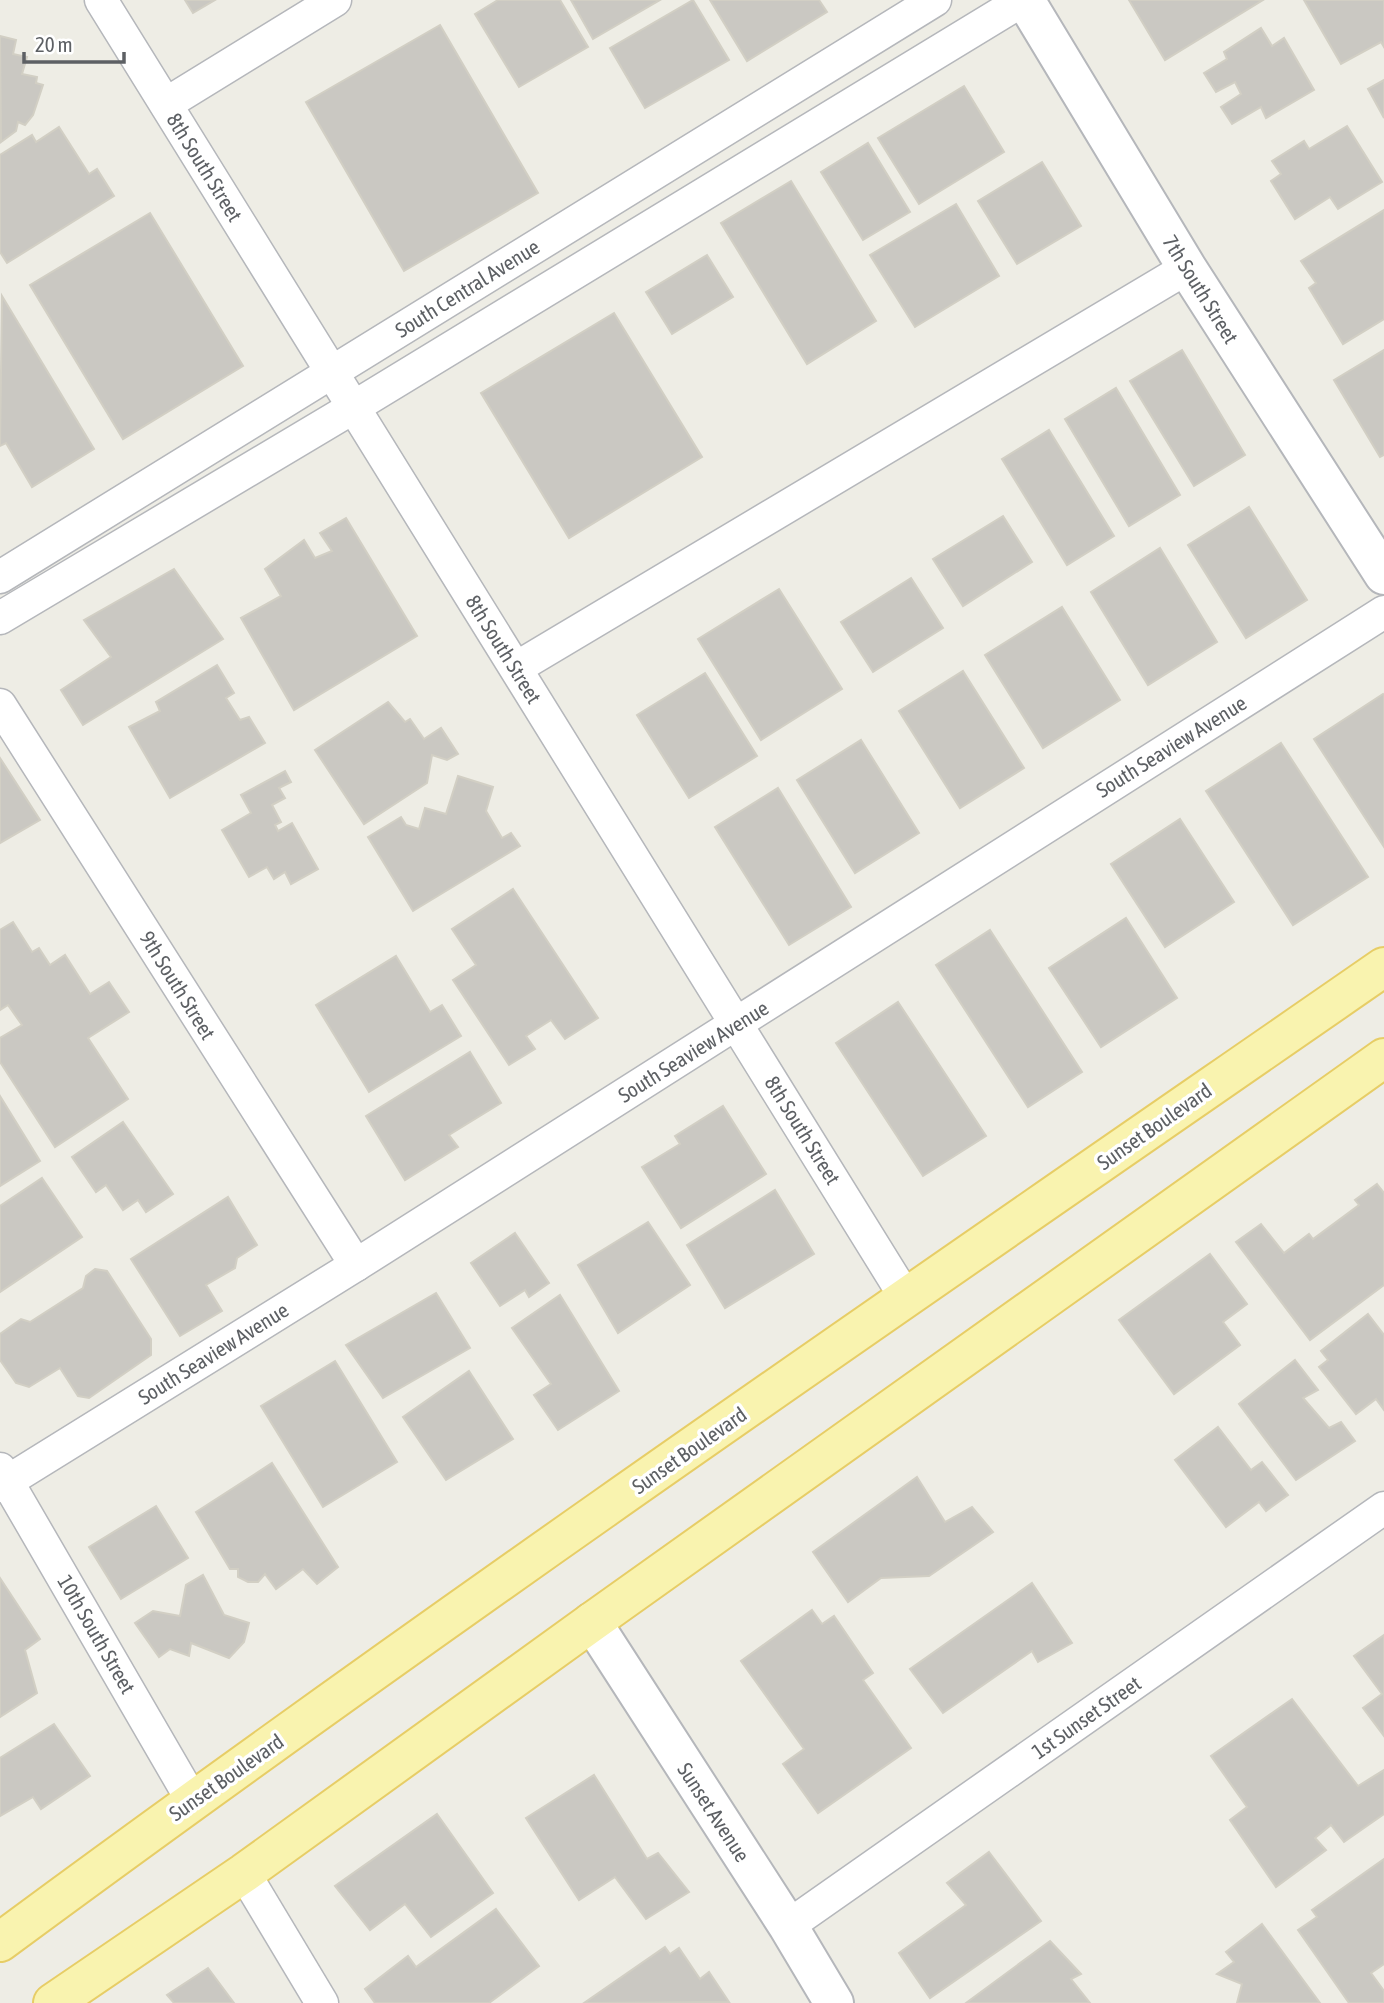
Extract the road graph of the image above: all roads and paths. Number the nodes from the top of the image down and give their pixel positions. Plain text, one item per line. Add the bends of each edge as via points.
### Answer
1 (101, 0) edge
2 (335, 0) edge
3 (935, 0) edge
4 (1024, 0) edge
5 (166, 104) junction
6 (1187, 268) junction
7 (332, 372) junction
8 (354, 407) junction
9 (1384, 575) edge
10 (0, 578) edge
11 (1384, 612) edge
12 (0, 618) edge
13 (516, 668) junction
14 (0, 705) edge
15 (1384, 967) edge
16 (738, 1023) junction
17 (1384, 1058) edge
18 (356, 1265) junction
19 (906, 1298) junction
20 (3, 1479) edge
21 (1384, 1508) edge
22 (592, 1622) junction
23 (192, 1800) junction
24 (244, 1873) junction
25 (788, 1926) junction
26 (0, 1942) edge
27 (53, 2003) edge
28 (322, 2003) edge
29 (834, 2003) edge

1 - 5 street, 8th South Street
2 - 5 street
3 - 7 street, South Central Avenue
4 - 6 street, 7th South Street
4 - 8 street
5 - 7 street, 8th South Street
6 - 9 street, 7th South Street
6 - 13 street
7 - 8 street, 8th South Street
7 - 10 street, South Central Avenue
8 - 12 street
8 - 13 street, 8th South Street
11 - 16 street, South Seaview Avenue
13 - 16 street, 8th South Street
14 - 18 street, 9th South Street
15 - 19 main road, Sunset Boulevard
16 - 18 street, South Seaview Avenue
16 - 19 street, 8th South Street
17 - 22 main road
18 - 20 street, South Seaview Avenue
19 - 23 main road, Sunset Boulevard
20 - 23 street, 10th South Street
21 - 25 street, 1st Sunset Street
22 - 24 main road
22 - 25 street, Sunset Avenue
23 - 26 main road, Sunset Boulevard
24 - 27 main road
24 - 28 street
25 - 29 street, Sunset Avenue

